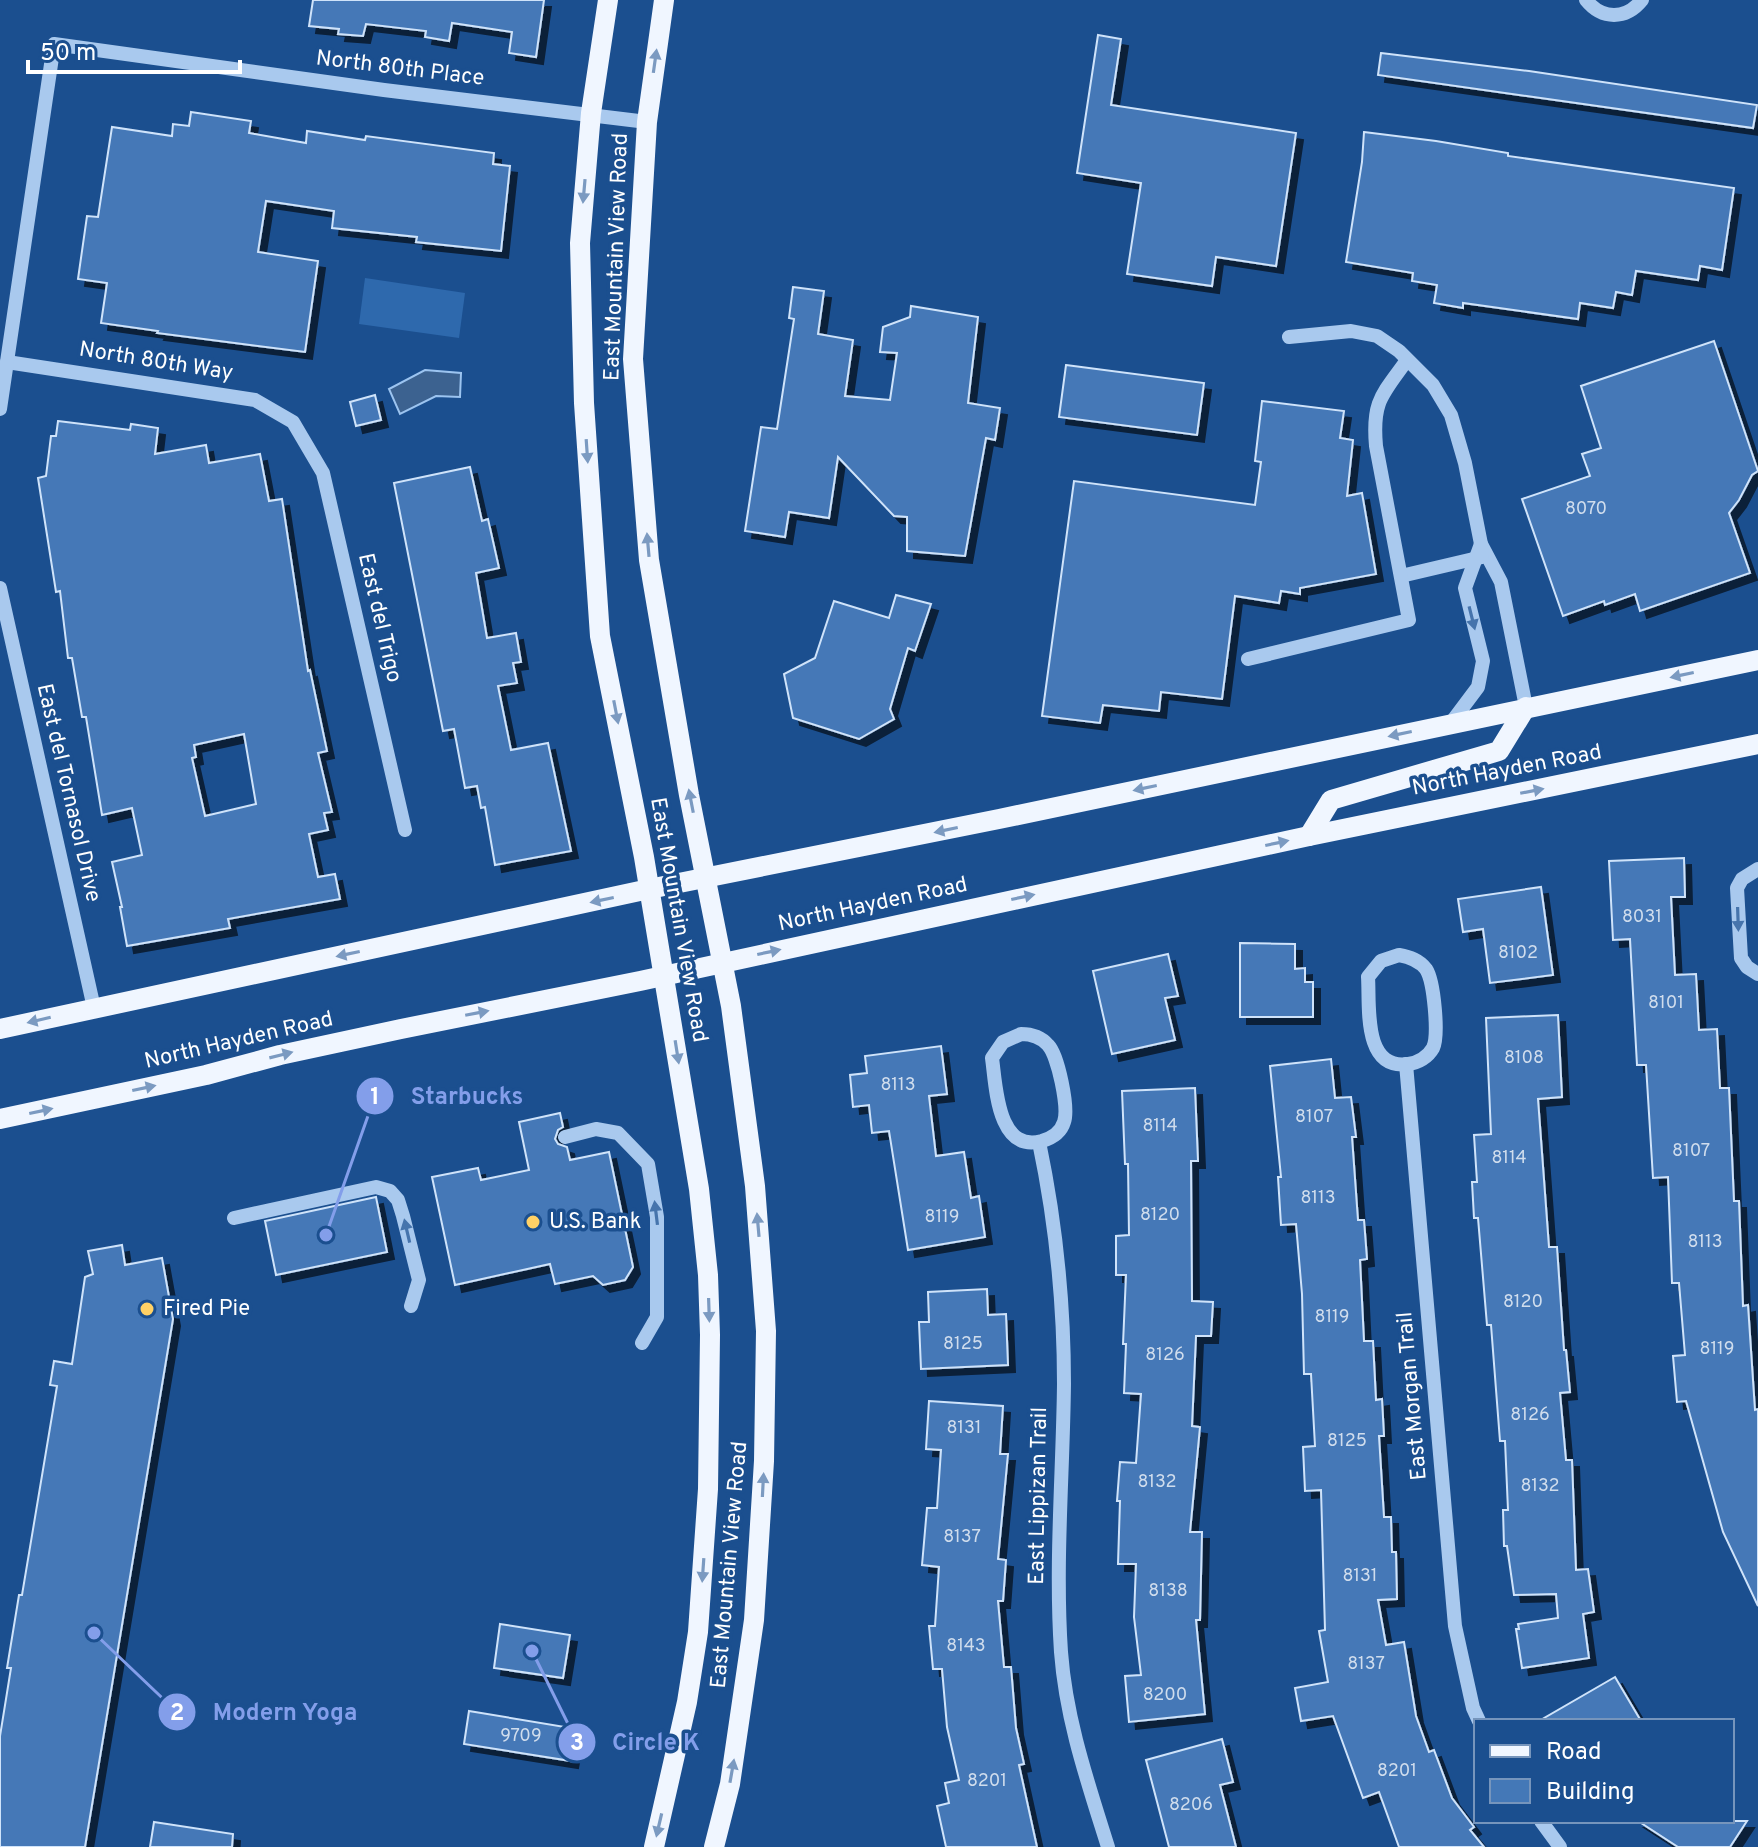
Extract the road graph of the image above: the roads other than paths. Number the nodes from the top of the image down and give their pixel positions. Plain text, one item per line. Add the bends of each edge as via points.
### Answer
1 (608, 0) edge
2 (664, 0) edge
3 (1586, 0) edge
4 (1642, 0) edge
5 (591, 113) junction
6 (647, 122) junction
7 (1289, 337) dead end
8 (1407, 360) junction
9 (7, 362) junction
10 (0, 409) edge
11 (293, 422) joint
12 (1482, 552) junction
13 (1401, 576) junction
14 (0, 588) edge
15 (1248, 659) dead end
16 (1758, 660) edge
17 (1526, 707) junction
18 (1451, 723) junction
19 (1758, 744) edge
20 (405, 830) dead end
21 (1309, 836) junction
22 (1758, 869) edge
23 (706, 878) junction
24 (649, 889) junction
25 (723, 961) junction
26 (1758, 974) edge
27 (665, 975) junction
28 (94, 1008) junction
29 (0, 1029) edge
30 (1406, 1064) junction
31 (0, 1119) edge
32 (565, 1137) dead end
33 (1039, 1142) junction
34 (234, 1218) dead end
35 (411, 1306) dead end
36 (642, 1343) dead end
37 (1478, 1719) edge
38 (1542, 1823) edge
39 (654, 1847) edge
40 (714, 1847) edge
41 (1108, 1847) edge
42 (1560, 1847) edge

1 - 5 main road, East Mountain View Road
6 -> 2 main road, East Mountain View Road
3 - 4 street via 1595,10 1618,16
5 - 6 street, North 80th Place
5 - 9 street, North 80th Place via 54,44
5 -> 24 main road, East Mountain View Road via 580,243 584,403 600,636
23 -> 6 main road, East Mountain View Road via 649,560 635,390
7 - 8 street via 1351,331 1377,336
8 - 12 street via 1433,385 1451,415
8 - 13 street via 1381,396 1373,419
9 - 10 street
9 - 11 street, North 80th Way via 255,400
11 - 20 street, East del Trigo via 323,473
12 - 13 street
12 - 17 street via 1501,582
12 -> 18 street via 1465,588 1483,661 1478,687
13 - 15 street via 1409,620
14 - 28 street, East del Tornasol Drive
16 -> 17 main road
17 - 18 main road
17 - 21 main road via 1499,751 1331,800
18 -> 23 main road
21 -> 19 main road, North Hayden Road
25 -> 21 main road, North Hayden Road
22 -> 26 street via 1737,888 1741,958
23 - 24 main road
23 - 25 main road, East Mountain View Road
24 - 27 main road, East Mountain View Road
24 -> 28 main road
25 - 27 main road, North Hayden Road
40 -> 25 main road, East Mountain View Road via 730,1784 754,1620 765,1447 763,1277
31 -> 27 main road, North Hayden Road
27 -> 39 main road, East Mountain View Road via 708,1275 710,1407 698,1632
28 -> 29 main road
30 - 30 street via 1428,1055 1437,1032 1430,976 1417,961 1399,955 1381,961 1368,977 1371,1032 1380,1055
30 - 37 street, East Morgan Trail via 1455,1626
36 -> 32 street via 657,1317 657,1217 648,1164 618,1133 596,1129
33 - 33 street via 1060,1130 1067,1106 1053,1051 1038,1037 1021,1034 1003,1042 992,1058 1006,1126 1021,1140
33 - 41 street, East Lippizan Trail via 1054,1217 1062,1306 1061,1654 1070,1726
35 -> 34 street via 419,1280 398,1200 390,1191 376,1187
38 - 42 street

